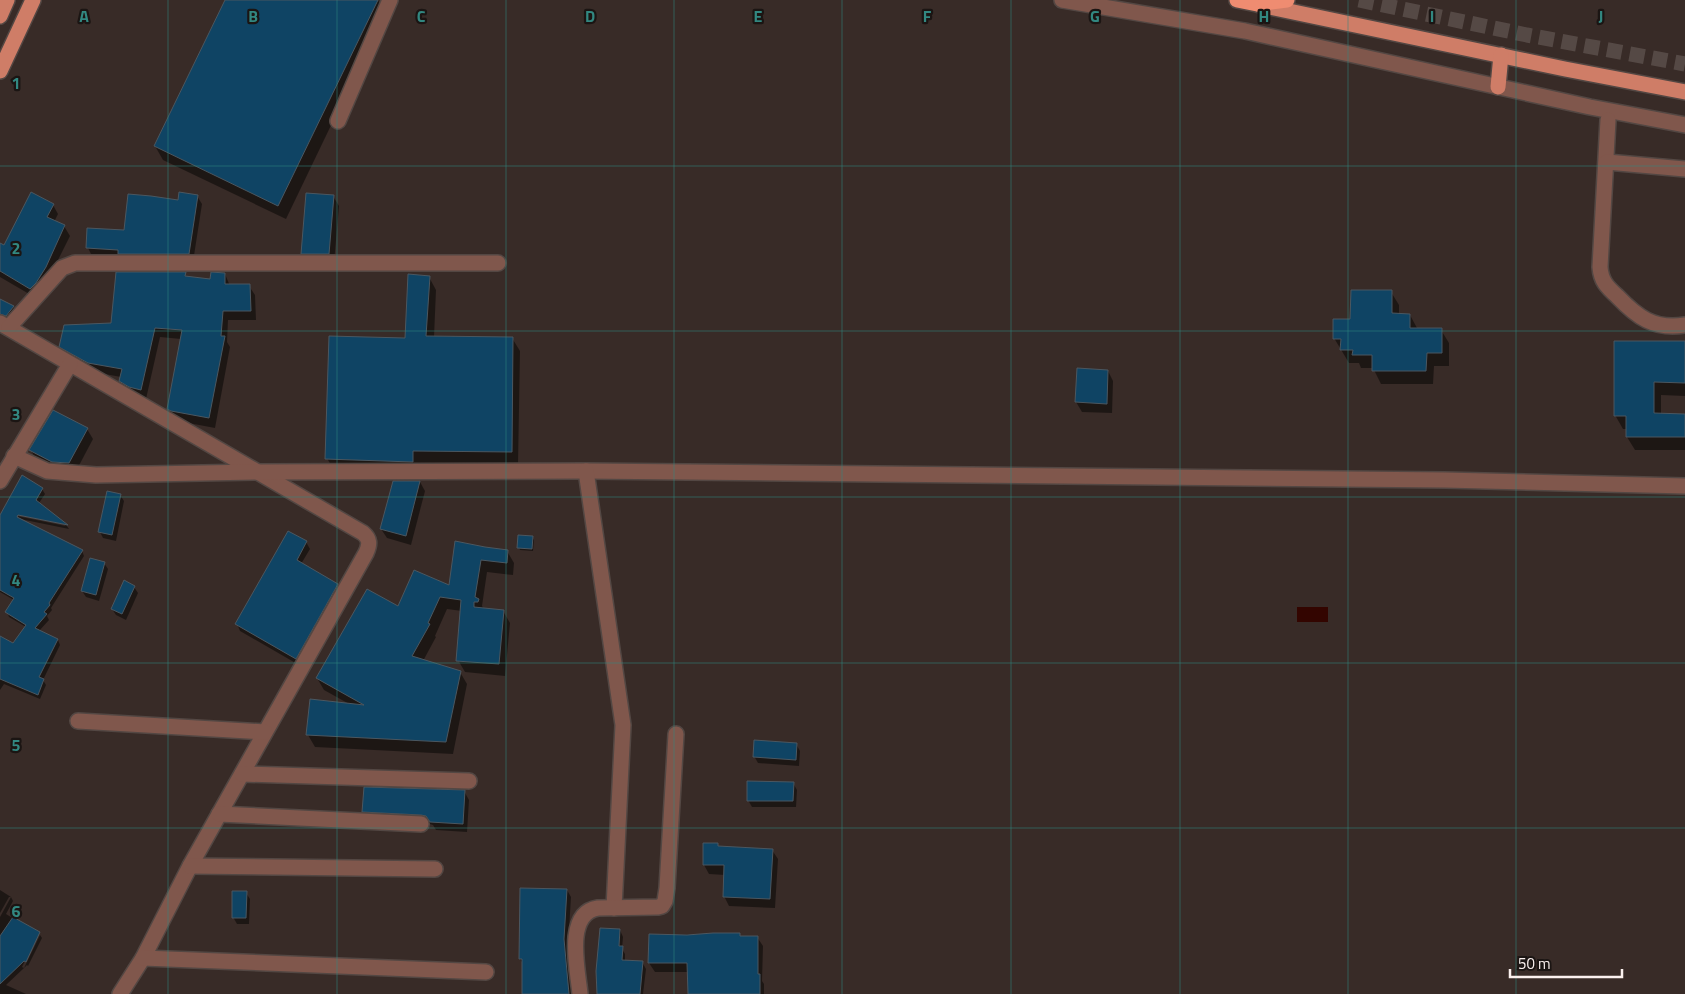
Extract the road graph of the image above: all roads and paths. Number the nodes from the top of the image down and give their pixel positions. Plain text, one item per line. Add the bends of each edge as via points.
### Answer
1 (7, 0) edge
2 (33, 0) edge
3 (390, 0) edge
4 (1062, 0) edge
5 (1237, 0) edge
6 (1287, 0) edge
7 (1257, 4) junction
8 (0, 16) edge
9 (1501, 55) junction
10 (0, 71) edge
11 (1498, 87) junction
12 (1685, 92) edge
13 (1590, 107) junction
14 (1608, 120) junction
15 (338, 121) dead end
16 (1685, 125) edge
17 (1685, 134) edge
18 (1607, 162) junction
19 (1685, 170) edge
20 (498, 263) dead end
21 (5, 325) edge
22 (1685, 325) edge
23 (70, 364) junction
24 (14, 456) junction
25 (586, 471) junction
26 (256, 472) junction
27 (0, 480) edge
28 (1685, 486) edge
29 (78, 721) dead end
30 (265, 732) junction
31 (676, 734) dead end
32 (242, 774) junction
33 (469, 781) dead end
34 (219, 814) junction
35 (421, 824) dead end
36 (190, 866) junction
37 (435, 869) dead end
38 (614, 908) junction
39 (143, 958) junction
40 (486, 972) dead end
41 (120, 994) edge
42 (580, 994) edge

1 - 8 main road
2 - 10 main road
3 - 15 street
4 - 11 street via 1245,31
5 - 7 highway
6 - 7 highway
7 - 9 main road
9 - 11 main road
9 - 12 main road
11 - 13 street
13 - 14 street
13 - 16 street
14 - 17 street
14 - 18 street
18 - 19 street
18 - 22 street via 1600,276 1634,314 1654,324
20 - 21 street via 75,263 62,268
21 - 23 street
23 - 24 street
23 - 26 street
24 - 26 street via 47,470 96,475
24 - 27 street
25 - 26 street
25 - 28 street via 1445,480
25 - 38 street via 623,725
26 - 30 street via 363,533 369,542 366,553
29 - 30 street
30 - 32 street
31 - 38 street via 665,901 658,908
32 - 33 street
32 - 34 street
34 - 35 street
34 - 36 street
36 - 37 street
36 - 39 street
38 - 42 street via 590,910 577,928
39 - 40 street
39 - 41 street

